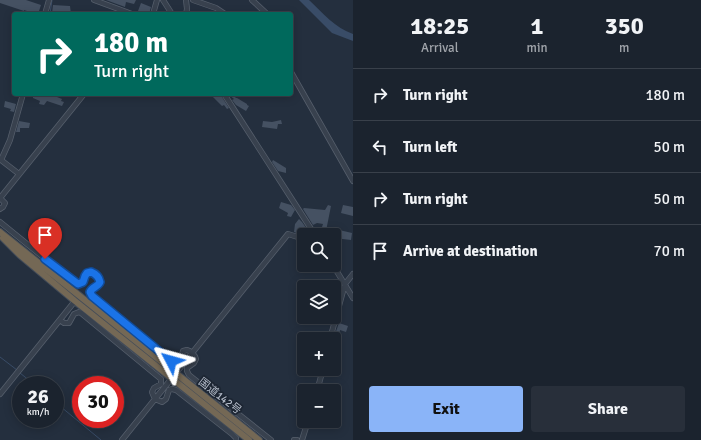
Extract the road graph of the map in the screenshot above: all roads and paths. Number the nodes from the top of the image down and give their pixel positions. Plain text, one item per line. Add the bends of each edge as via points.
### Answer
1 (49, 0) edge
2 (94, 0) edge
3 (157, 0) edge
4 (163, 0) edge
5 (186, 0) edge
6 (192, 0) edge
7 (252, 0) edge
8 (46, 12) edge
9 (127, 12) edge
10 (154, 12) edge
11 (171, 12) edge
12 (186, 12) edge
13 (222, 12) edge
14 (265, 12) edge
15 (293, 76) edge
16 (22, 96) edge
17 (82, 96) edge
18 (225, 96) edge
19 (19, 174) junction
20 (353, 181) edge
21 (0, 198) edge
22 (0, 210) edge
23 (0, 222) edge
24 (310, 228) edge
25 (0, 232) edge
26 (0, 236) edge
27 (297, 237) edge
28 (338, 272) edge
29 (353, 274) edge
30 (345, 284) junction
31 (353, 298) edge
32 (75, 301) junction
33 (60, 320) junction
34 (332, 332) edge
35 (192, 353) junction
36 (173, 376) junction
37 (0, 394) edge
38 (155, 399) junction
39 (306, 428) edge
40 (234, 431) junction
41 (122, 440) edge
42 (236, 440) edge
43 (250, 440) edge
44 (259, 440) edge
45 (270, 440) edge
46 (302, 440) edge

1 - 8 street
2 - 9 street
3 - 10 street
4 - 11 street
5 - 12 street
6 - 13 street
7 - 14 street
15 - 20 street
16 - 19 street via 10,140 1,160
17 - 19 street
18 - 24 street
19 - 21 street
21 - 22 street via 5,203
23 - 35 street via 75,283 83,282 87,273 96,275 100,282 90,292 92,296 171,361 180,361 185,351
25 - 36 highway, 国道142号
26 - 32 highway, 国道142号
27 - 35 street via 288,234
28 - 30 street
29 - 30 street
30 - 31 street
30 - 34 street
32 - 33 street
32 - 36 highway, 国道142号
33 - 37 street
33 - 38 street via 69,323 74,314 81,313 159,377 161,384 152,392
35 - 36 street
35 - 45 street via 196,359 187,369 189,375
36 - 38 street
36 - 40 highway, 国道142号
36 - 44 highway, 国道142号
38 - 40 street via 162,402 169,390 176,390
38 - 41 street
39 - 46 street
40 - 42 street
40 - 43 highway, 国道142号

